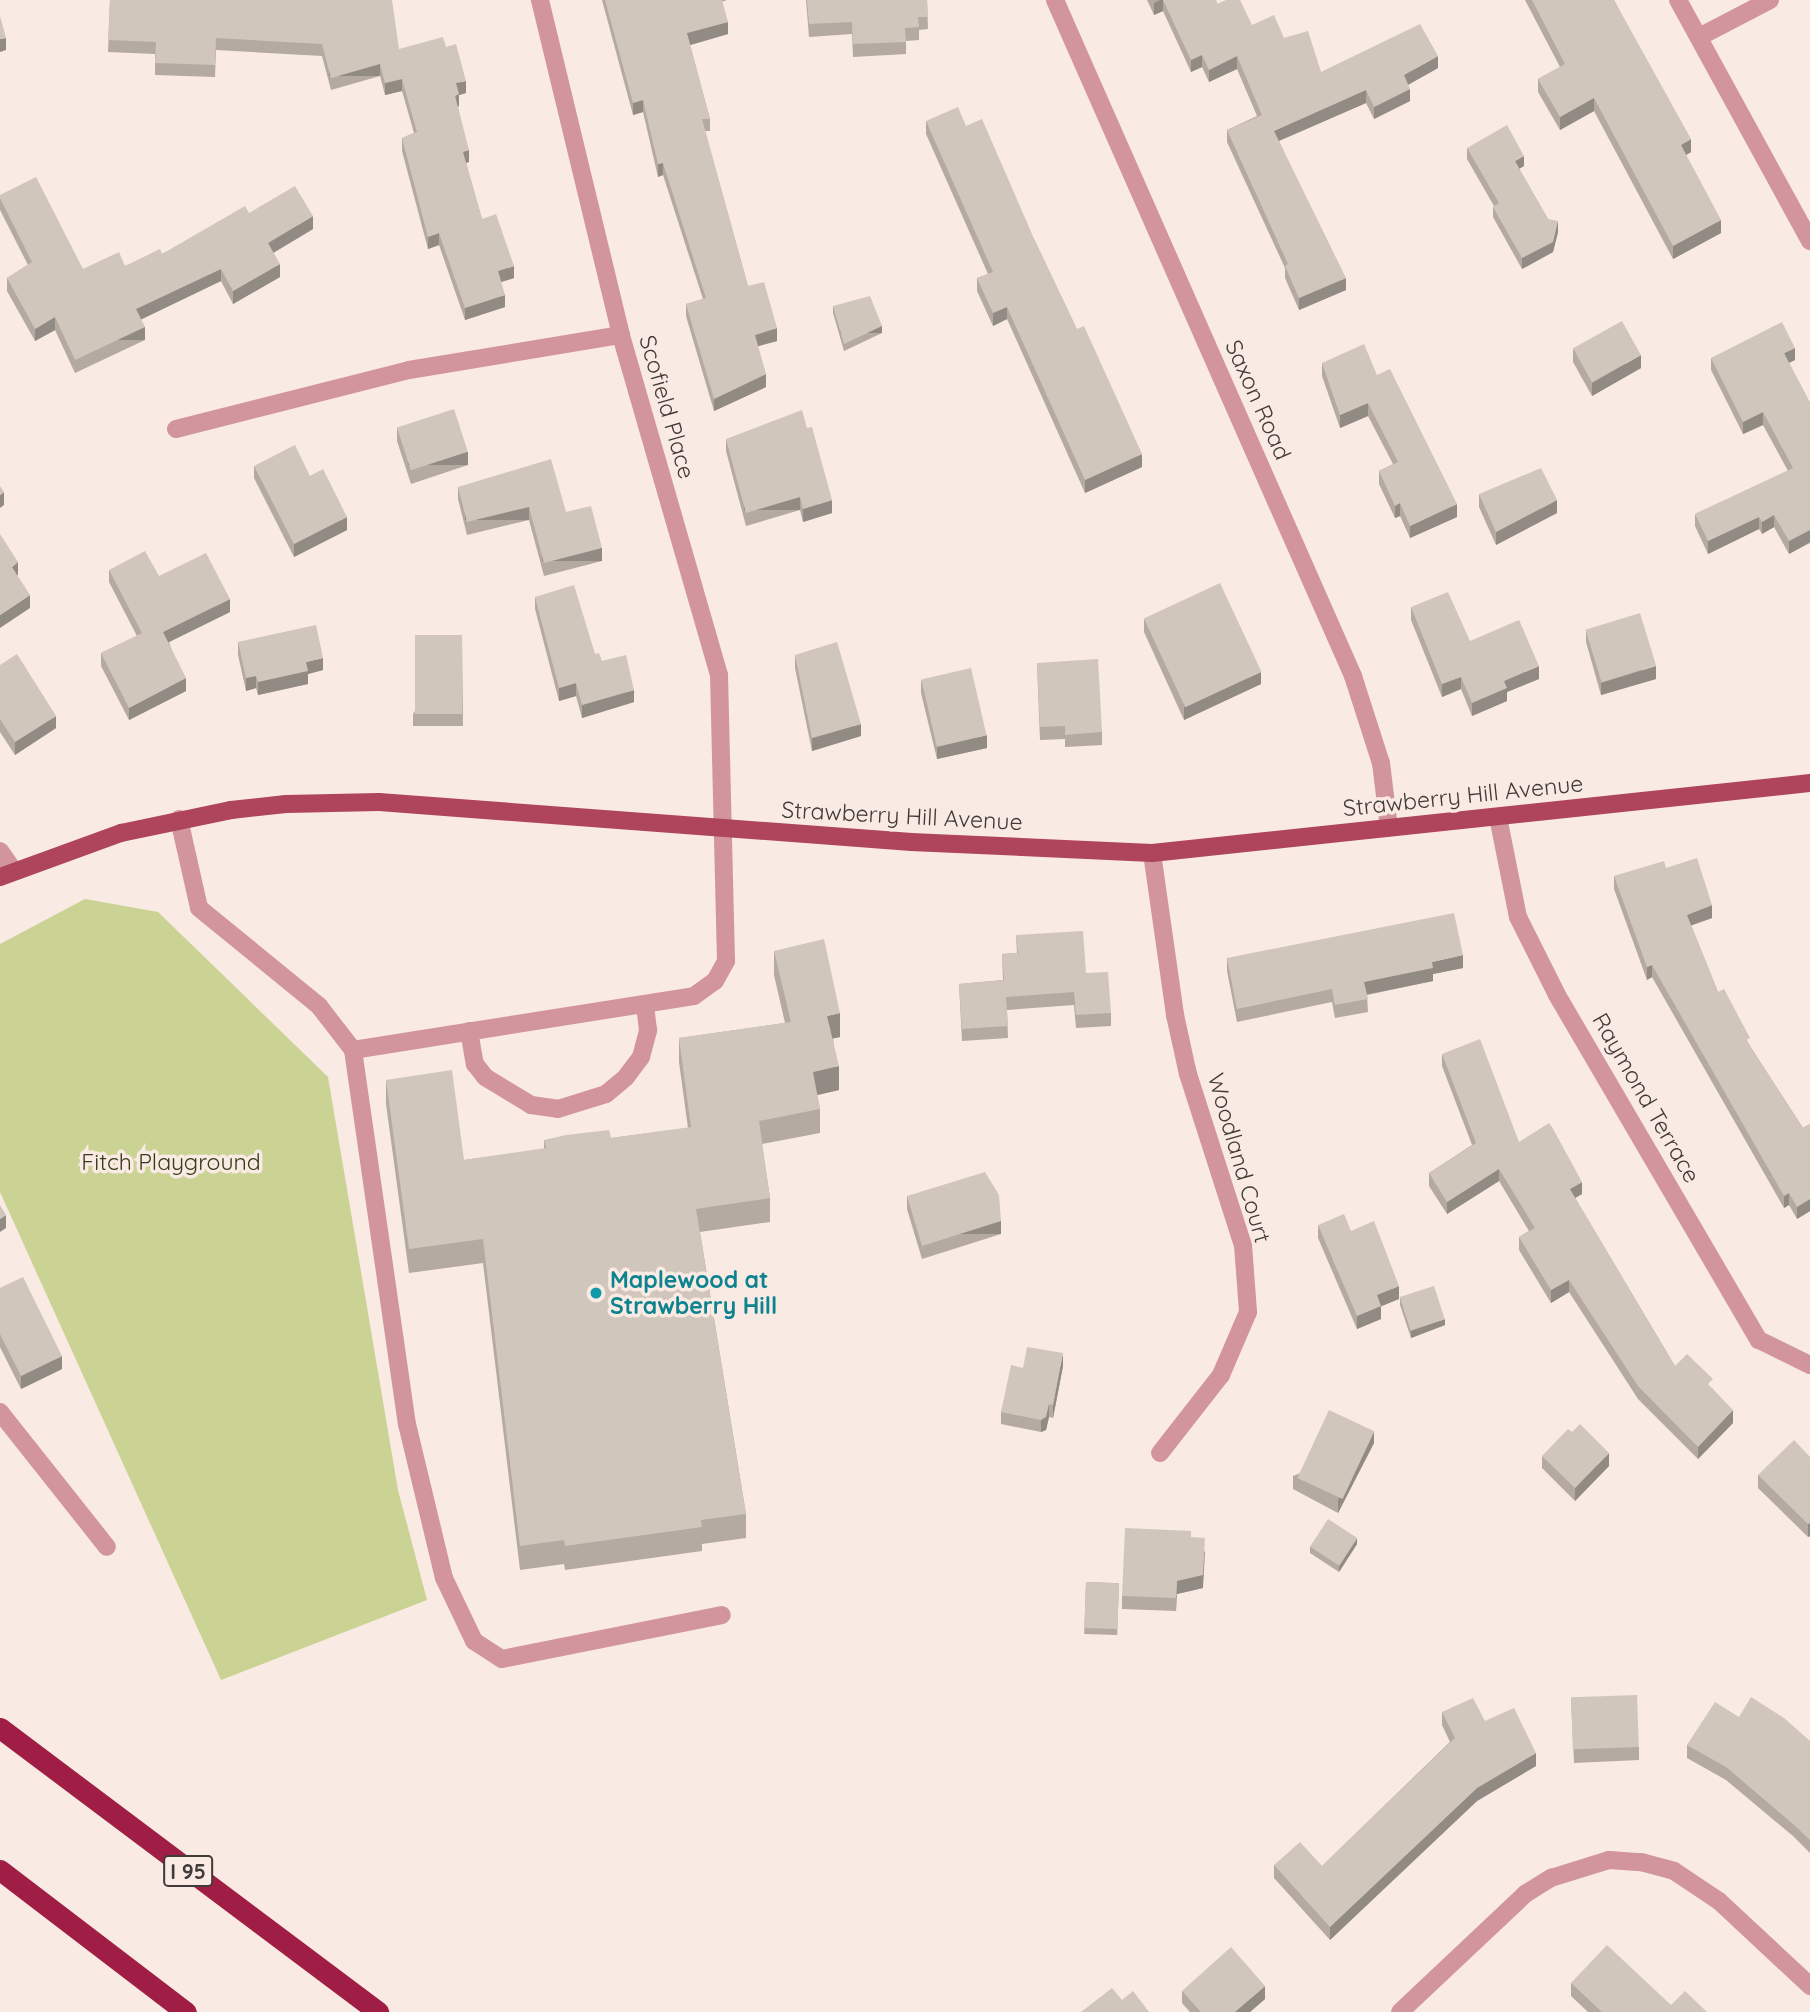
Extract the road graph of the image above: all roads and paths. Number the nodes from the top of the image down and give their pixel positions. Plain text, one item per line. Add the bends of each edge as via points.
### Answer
1 (540, 0) edge
2 (1055, 0) edge
3 (1678, 0) edge
4 (1770, 0) edge
5 (1699, 37) junction
6 (1810, 241) edge
7 (621, 335) junction
8 (176, 429) dead end
9 (1810, 783) edge
10 (1498, 817) junction
11 (179, 819) junction
12 (1389, 828) junction
13 (723, 830) junction
14 (0, 851) edge
15 (1152, 853) junction
16 (7, 874) edge
17 (645, 1004) junction
18 (469, 1031) junction
19 (353, 1050) junction
20 (1810, 1365) edge
21 (0, 1412) edge
22 (1160, 1453) dead end
23 (107, 1546) dead end
24 (722, 1615) dead end
25 (0, 1728) edge
26 (0, 1870) edge
27 (1810, 1986) edge
28 (186, 2012) edge
29 (378, 2012) edge
30 (1400, 2012) edge

1 - 7 street, Scofield Place
2 - 12 street, Saxon Road via 1353,676 1381,763
3 - 5 street
4 - 5 street
5 - 6 street
7 - 8 street via 409,370
7 - 13 street, Scofield Place via 719,675
9 - 10 main road, Strawberry Hill Avenue
10 - 12 main road, Strawberry Hill Avenue
10 - 20 street, Raymond Terrace via 1518,917 1557,995 1759,1340
11 - 13 main road, Strawberry Hill Avenue via 286,804 379,802
11 - 16 main road, Strawberry Hill Avenue via 121,832
11 - 19 street via 199,908 319,1006
12 - 15 main road, Strawberry Hill Avenue
13 - 15 main road, Strawberry Hill Avenue
13 - 17 street, Scofield Place via 726,961 715,981 694,996
14 - 16 street
15 - 22 street, Woodland Court via 1175,1015 1188,1074 1242,1245 1248,1312 1221,1375
17 - 18 street, Scofield Place
17 - 18 street via 648,1030 641,1057 626,1077 606,1094 558,1109 531,1105 485,1077 475,1064
18 - 19 street, Scofield Place
19 - 24 street via 407,1424 444,1578 474,1641 502,1659
21 - 23 street
25 - 29 highway, I 95
26 - 28 highway
27 - 30 street via 1719,1901 1674,1871 1609,1860 1570,1870 1525,1894

